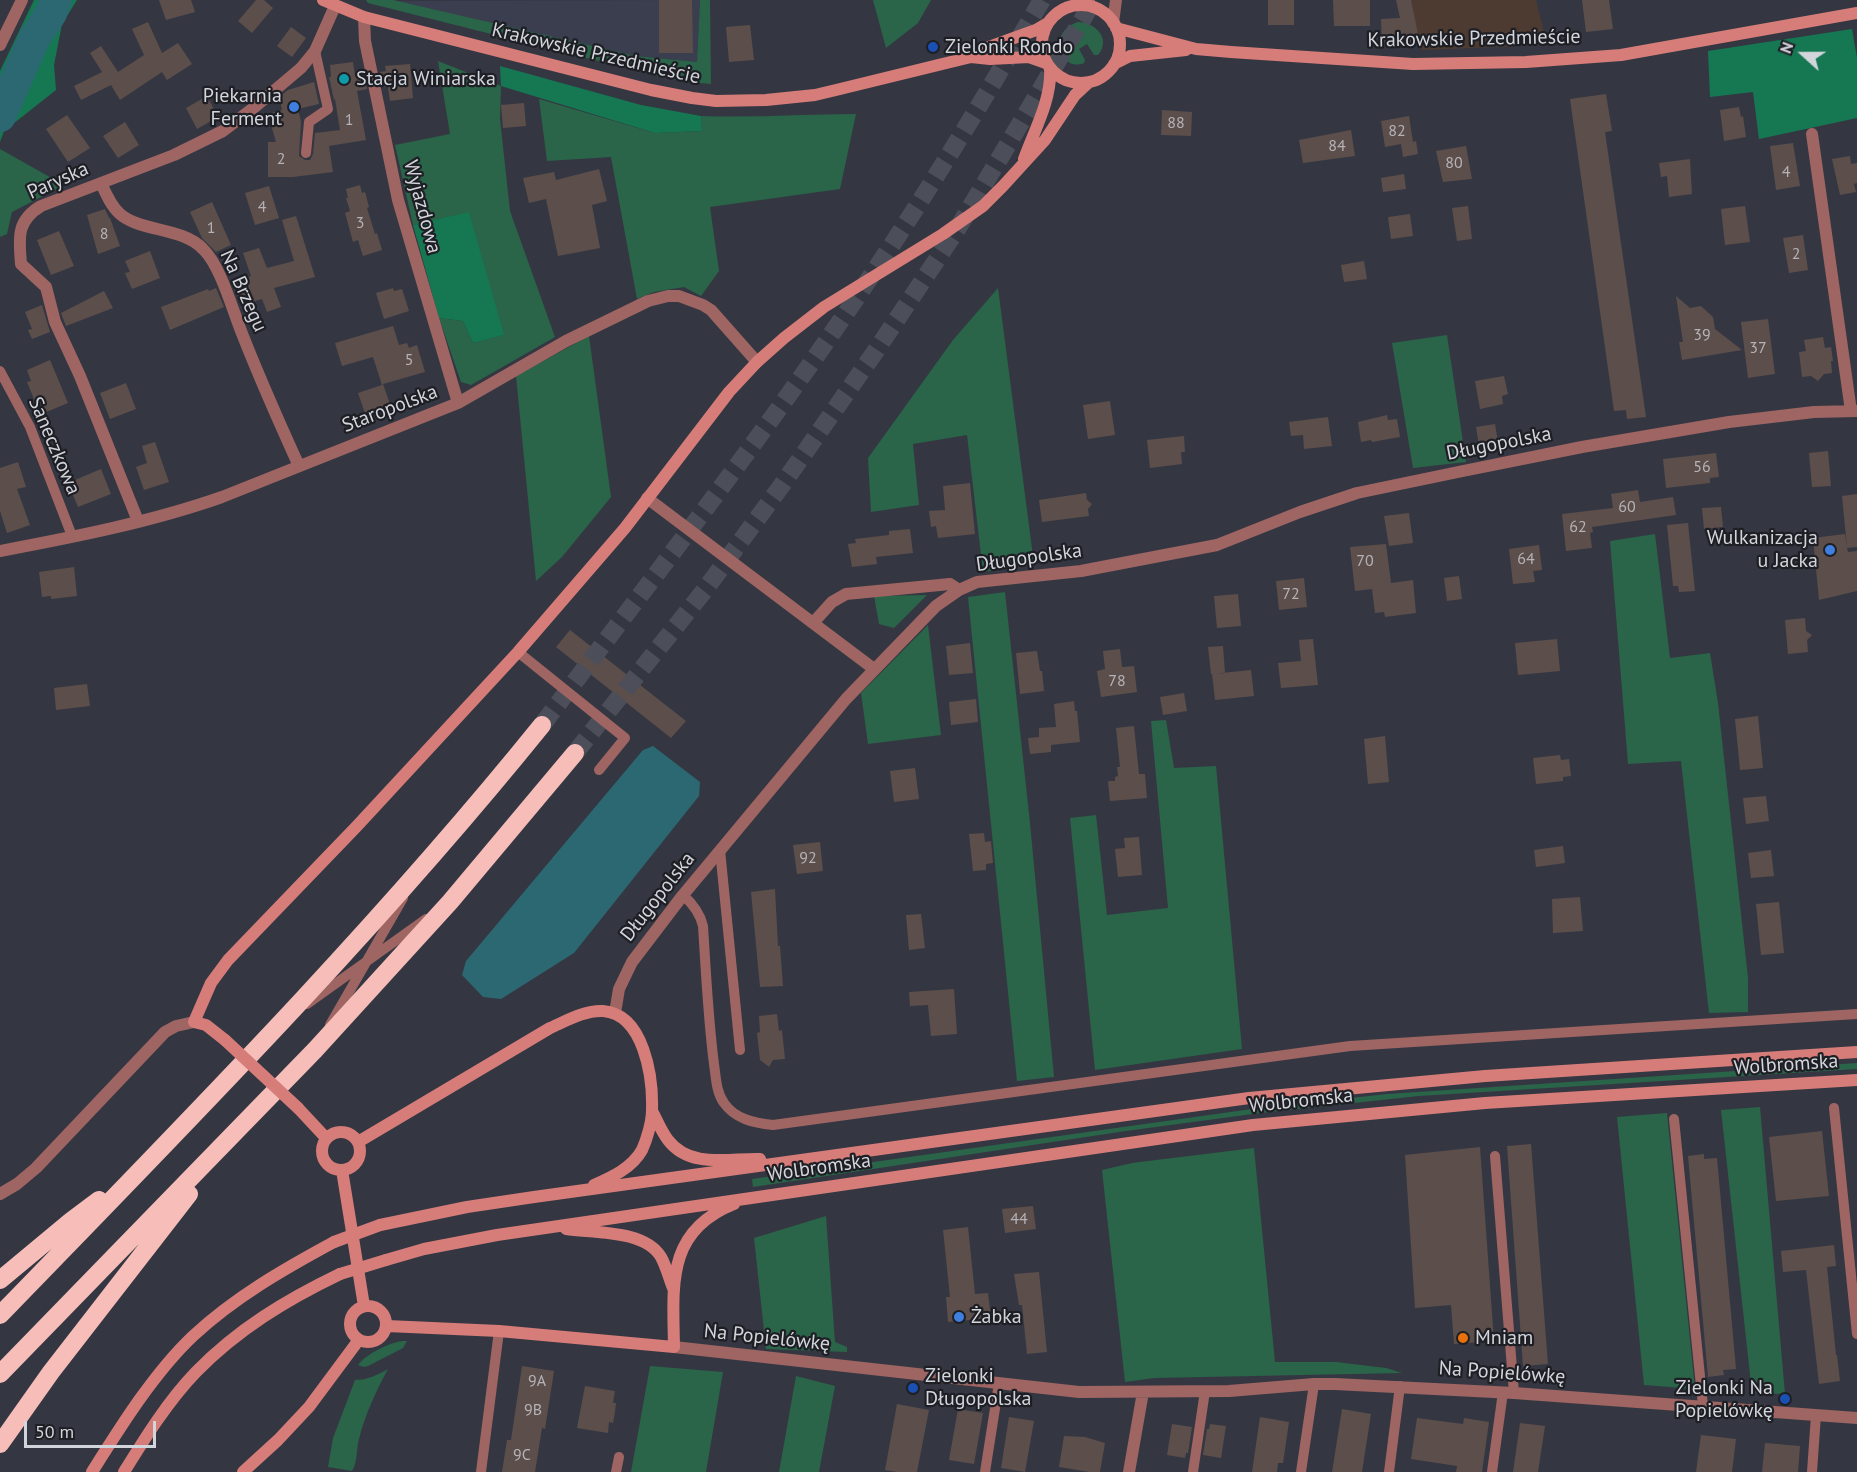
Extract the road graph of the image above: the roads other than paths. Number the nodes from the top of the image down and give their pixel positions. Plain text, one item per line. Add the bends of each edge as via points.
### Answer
1 (22, 0) edge
2 (323, 0) edge
3 (1116, 0) edge
4 (1086, 2) edge
5 (335, 6) junction
6 (1857, 13) edge
7 (364, 17) junction
8 (1048, 23) junction
9 (1115, 25) junction
10 (0, 45) edge
11 (1196, 49) junction
12 (315, 51) junction
13 (971, 57) junction
14 (1114, 64) junction
15 (1048, 66) junction
16 (1089, 82) junction
17 (1812, 134) dead end
18 (306, 153) dead end
19 (1021, 166) junction
20 (101, 183) junction
21 (757, 362) junction
22 (0, 371) edge
23 (458, 403) junction
24 (1854, 411) edge
25 (298, 465) junction
26 (647, 498) junction
27 (138, 521) junction
28 (72, 536) junction
29 (0, 551) edge
30 (959, 590) junction
31 (813, 623) junction
32 (518, 652) junction
33 (874, 669) junction
34 (542, 725) tunnel mouth
35 (575, 753) tunnel mouth
36 (599, 770) dead end
37 (720, 850) junction
38 (416, 874) junction
39 (683, 895) junction
40 (450, 902) junction
41 (366, 962) junction
42 (615, 1013) junction
43 (1857, 1014) edge
44 (194, 1022) junction
45 (283, 1022) junction
46 (315, 1050) junction
47 (740, 1050) dead end
48 (1857, 1052) edge
49 (1857, 1080) edge
50 (1834, 1108) dead end
51 (652, 1111) junction
52 (1674, 1119) dead end
53 (243, 1124) junction
54 (326, 1138) junction
55 (358, 1142) junction
56 (1495, 1156) dead end
57 (791, 1161) junction
58 (342, 1170) junction
59 (140, 1171) junction
60 (582, 1190) junction
61 (0, 1194) edge
62 (752, 1197) junction
63 (550, 1227) junction
64 (0, 1280) edge
65 (673, 1289) junction
66 (364, 1306) junction
67 (0, 1315) edge
68 (387, 1326) junction
69 (499, 1331) junction
70 (1857, 1334) edge
71 (358, 1341) junction
72 (674, 1347) junction
73 (0, 1374) edge
74 (999, 1383) junction
75 (1314, 1384) junction
76 (1400, 1386) junction
77 (1205, 1391) junction
78 (1143, 1392) junction
79 (1508, 1393) junction
80 (1702, 1406) junction
81 (1816, 1415) junction
82 (1857, 1418) edge
83 (0, 1444) edge
84 (619, 1457) dead end
85 (93, 1472) edge
86 (124, 1472) edge
87 (243, 1472) edge
88 (481, 1472) edge
89 (616, 1472) edge
90 (985, 1472) edge
91 (1129, 1472) edge
92 (1193, 1472) edge
93 (1301, 1472) edge
94 (1389, 1472) edge
95 (1492, 1472) edge
96 (1812, 1472) edge

1 - 10 street
2 - 5 main road, Krakowskie Przedmieście
3 - 9 street
4 - 8 main road via 1063,9
4 - 9 main road
5 - 7 main road, Krakowskie Przedmieście
5 - 12 street, Paryska
6 - 11 main road, Krakowskie Przedmieście via 1621,55 1526,62 1413,64
7 - 13 main road, Krakowskie Przedmieście via 661,92 716,101 814,95
7 - 23 street, Wyjazdowa via 365,41 398,200
8 - 13 main road, Krakowskie Przedmieście
8 - 15 main road via 1042,39
9 - 11 main road, Krakowskie Przedmieście
9 - 14 main road via 1119,48
11 - 14 main road, Krakowskie Przedmieście via 1130,56
12 - 18 lane via 328,109 309,122
12 - 20 street, Paryska via 301,68 223,131
13 - 15 main road, Krakowskie Przedmieście via 1029,57
14 - 16 main road via 1102,77
15 - 16 main road via 1068,81
15 - 19 main road via 1046,99
16 - 19 main road via 1075,94 1045,140
17 - 24 street
19 - 21 main road via 966,218 824,307
20 - 25 street, Na Brzegu via 120,214 134,222 179,234 203,248 216,267
20 - 27 street, Paryska via 32,211 22,224 19,238 21,264 46,287 55,322
21 - 23 street, Staropolska via 711,310 691,299 668,296 648,301 567,341
21 - 26 main road
22 - 28 lane, Saneczkowa via 30,427
23 - 25 street, Staropolska
24 - 30 street, Długopolska via 1737,421 1582,447 1357,493 1217,545 1081,570 977,582
25 - 27 street, Staropolska via 206,503
26 - 31 street
26 - 32 main road
27 - 28 street, Staropolska
28 - 29 street, Staropolska
30 - 31 street via 950,584 852,592 832,602
30 - 33 street, Długopolska via 936,606
31 - 33 street
32 - 36 lane via 625,738
32 - 44 main road via 228,960 211,983
33 - 37 street, Długopolska
34 - 38 highway
35 - 40 highway
37 - 39 street, Długopolska
37 - 47 lane
38 - 41 lane
38 - 45 highway
39 - 42 street, Długopolska via 632,962 619,989
39 - 43 lane via 696,909 703,926 718,1089 729,1109 741,1118 762,1124 1350,1046
40 - 41 lane
40 - 46 highway
41 - 45 lane
41 - 46 lane
42 - 51 main road via 634,1030 640,1042 648,1064
42 - 55 main road via 591,1012 550,1028
44 - 54 main road, bridge via 206,1025 225,1040
44 - 61 street via 165,1032 36,1168
45 - 59 highway
46 - 53 highway
48 - 57 main road, Wolbromska via 1485,1076 1260,1097
49 - 62 main road, Wolbromska via 1485,1103 1253,1125
50 - 70 lane
51 - 57 main road via 668,1140 690,1156 708,1161
51 - 60 main road via 641,1150 632,1163
52 - 80 lane
53 - 73 highway
53 - 83 highway
54 - 55 main road via 343,1132
54 - 58 main road via 322,1148 324,1159 331,1167
55 - 58 main road via 357,1160
56 - 79 lane
57 - 60 main road
58 - 66 main road
59 - 64 highway
59 - 67 highway
60 - 85 main road, bridge via 467,1207 380,1226 334,1242 285,1269 192,1337 126,1419
62 - 63 main road
62 - 65 main road via 704,1220 689,1237 680,1254
63 - 65 main road via 645,1241 662,1258
63 - 86 main road, bridge via 386,1260 339,1274 296,1296 266,1314 195,1373
65 - 72 main road
66 - 68 main road via 380,1310
66 - 71 main road via 350,1319 350,1331
68 - 69 main road, Na Popielówkę
68 - 71 main road via 376,1341
69 - 72 main road, Na Popielówkę
69 - 88 lane
71 - 87 main road via 309,1407
72 - 74 street, Na Popielówkę
74 - 78 street, Na Popielówkę via 1079,1392
74 - 90 lane
75 - 76 street, Na Popielówkę
75 - 77 street, Na Popielówkę
75 - 93 lane
76 - 79 street, Na Popielówkę
76 - 94 lane
77 - 78 street, Na Popielówkę
77 - 92 lane
78 - 91 street
79 - 80 street, Na Popielówkę
79 - 95 lane
80 - 81 street, Na Popielówkę
81 - 82 street, Na Popielówkę
81 - 96 lane
84 - 89 lane

